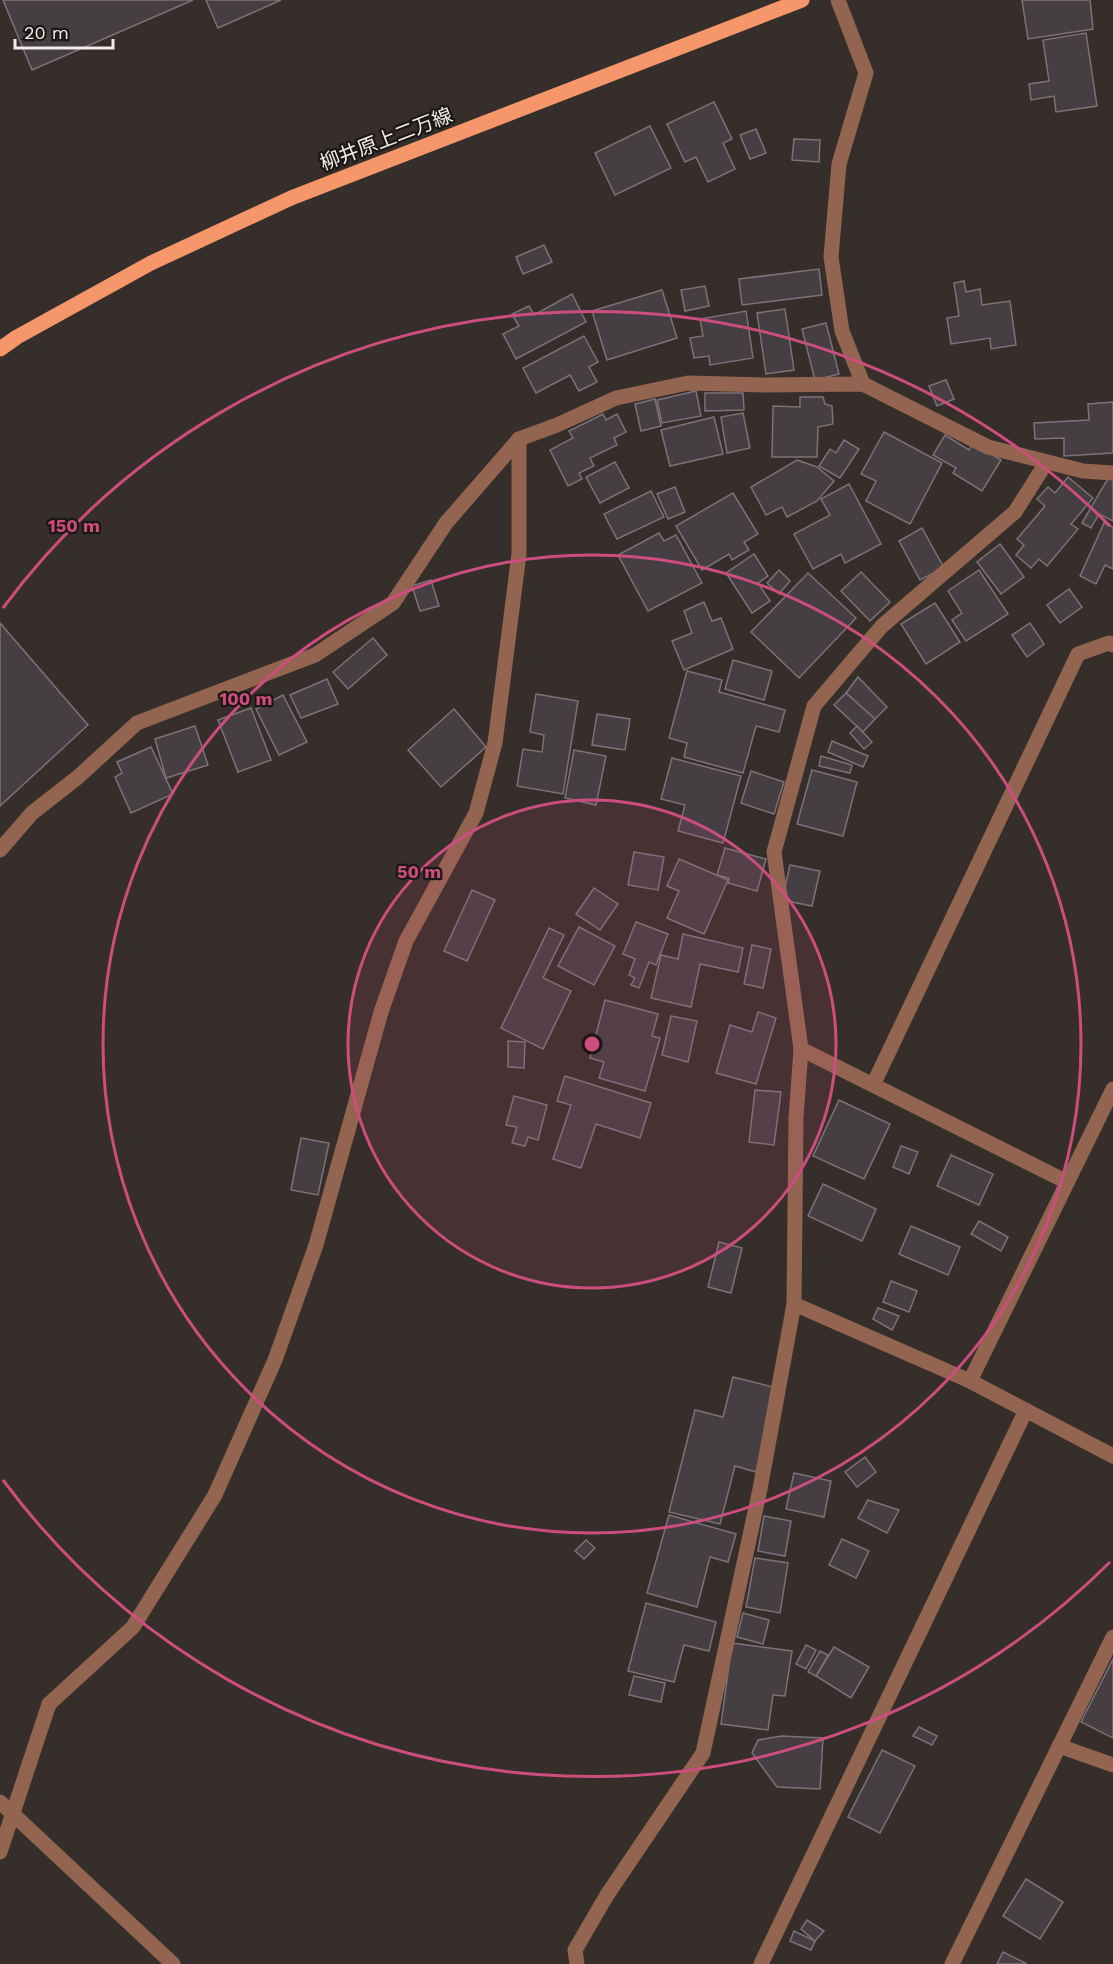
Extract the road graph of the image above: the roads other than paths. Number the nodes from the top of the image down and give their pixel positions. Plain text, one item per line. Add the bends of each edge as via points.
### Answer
1 (802, 0) edge
2 (838, 0) edge
3 (0, 349) edge
4 (863, 384) junction
5 (519, 439) junction
6 (1046, 463) junction
7 (1113, 473) edge
8 (1113, 645) edge
9 (0, 850) edge
10 (801, 1049) junction
11 (873, 1085) junction
12 (1113, 1089) edge
13 (1067, 1182) junction
14 (794, 1304) junction
15 (970, 1381) junction
16 (1026, 1410) junction
17 (1113, 1456) edge
18 (1113, 1636) edge
19 (1059, 1746) junction
20 (1113, 1765) edge
21 (0, 1802) edge
22 (0, 1852) edge
23 (173, 1964) edge
24 (577, 1964) edge
25 (761, 1964) edge
26 (952, 1964) edge

1 - 3 main road, 柳井原上二万線 via 291,198 151,263
2 - 4 street via 866,73 839,164 831,257 842,331
4 - 5 street via 688,383 616,398
4 - 6 street via 988,447
5 - 9 street via 446,523 393,603 315,655 137,723 32,813
5 - 22 street, bridge via 519,554 495,743 476,813 406,940 381,1012 316,1245 275,1360 215,1495 133,1627 49,1704
6 - 7 street
6 - 10 street via 1016,512 882,626 814,706 774,852
8 - 11 street via 1109,642 1078,654
10 - 11 street
10 - 14 street via 796,1118
11 - 13 street
12 - 13 street
13 - 15 street
14 - 15 street
14 - 24 street via 760,1489 703,1753 607,1896 575,1950
15 - 16 street
16 - 17 street
16 - 25 street
18 - 19 street
19 - 20 street
19 - 26 street
21 - 23 street

